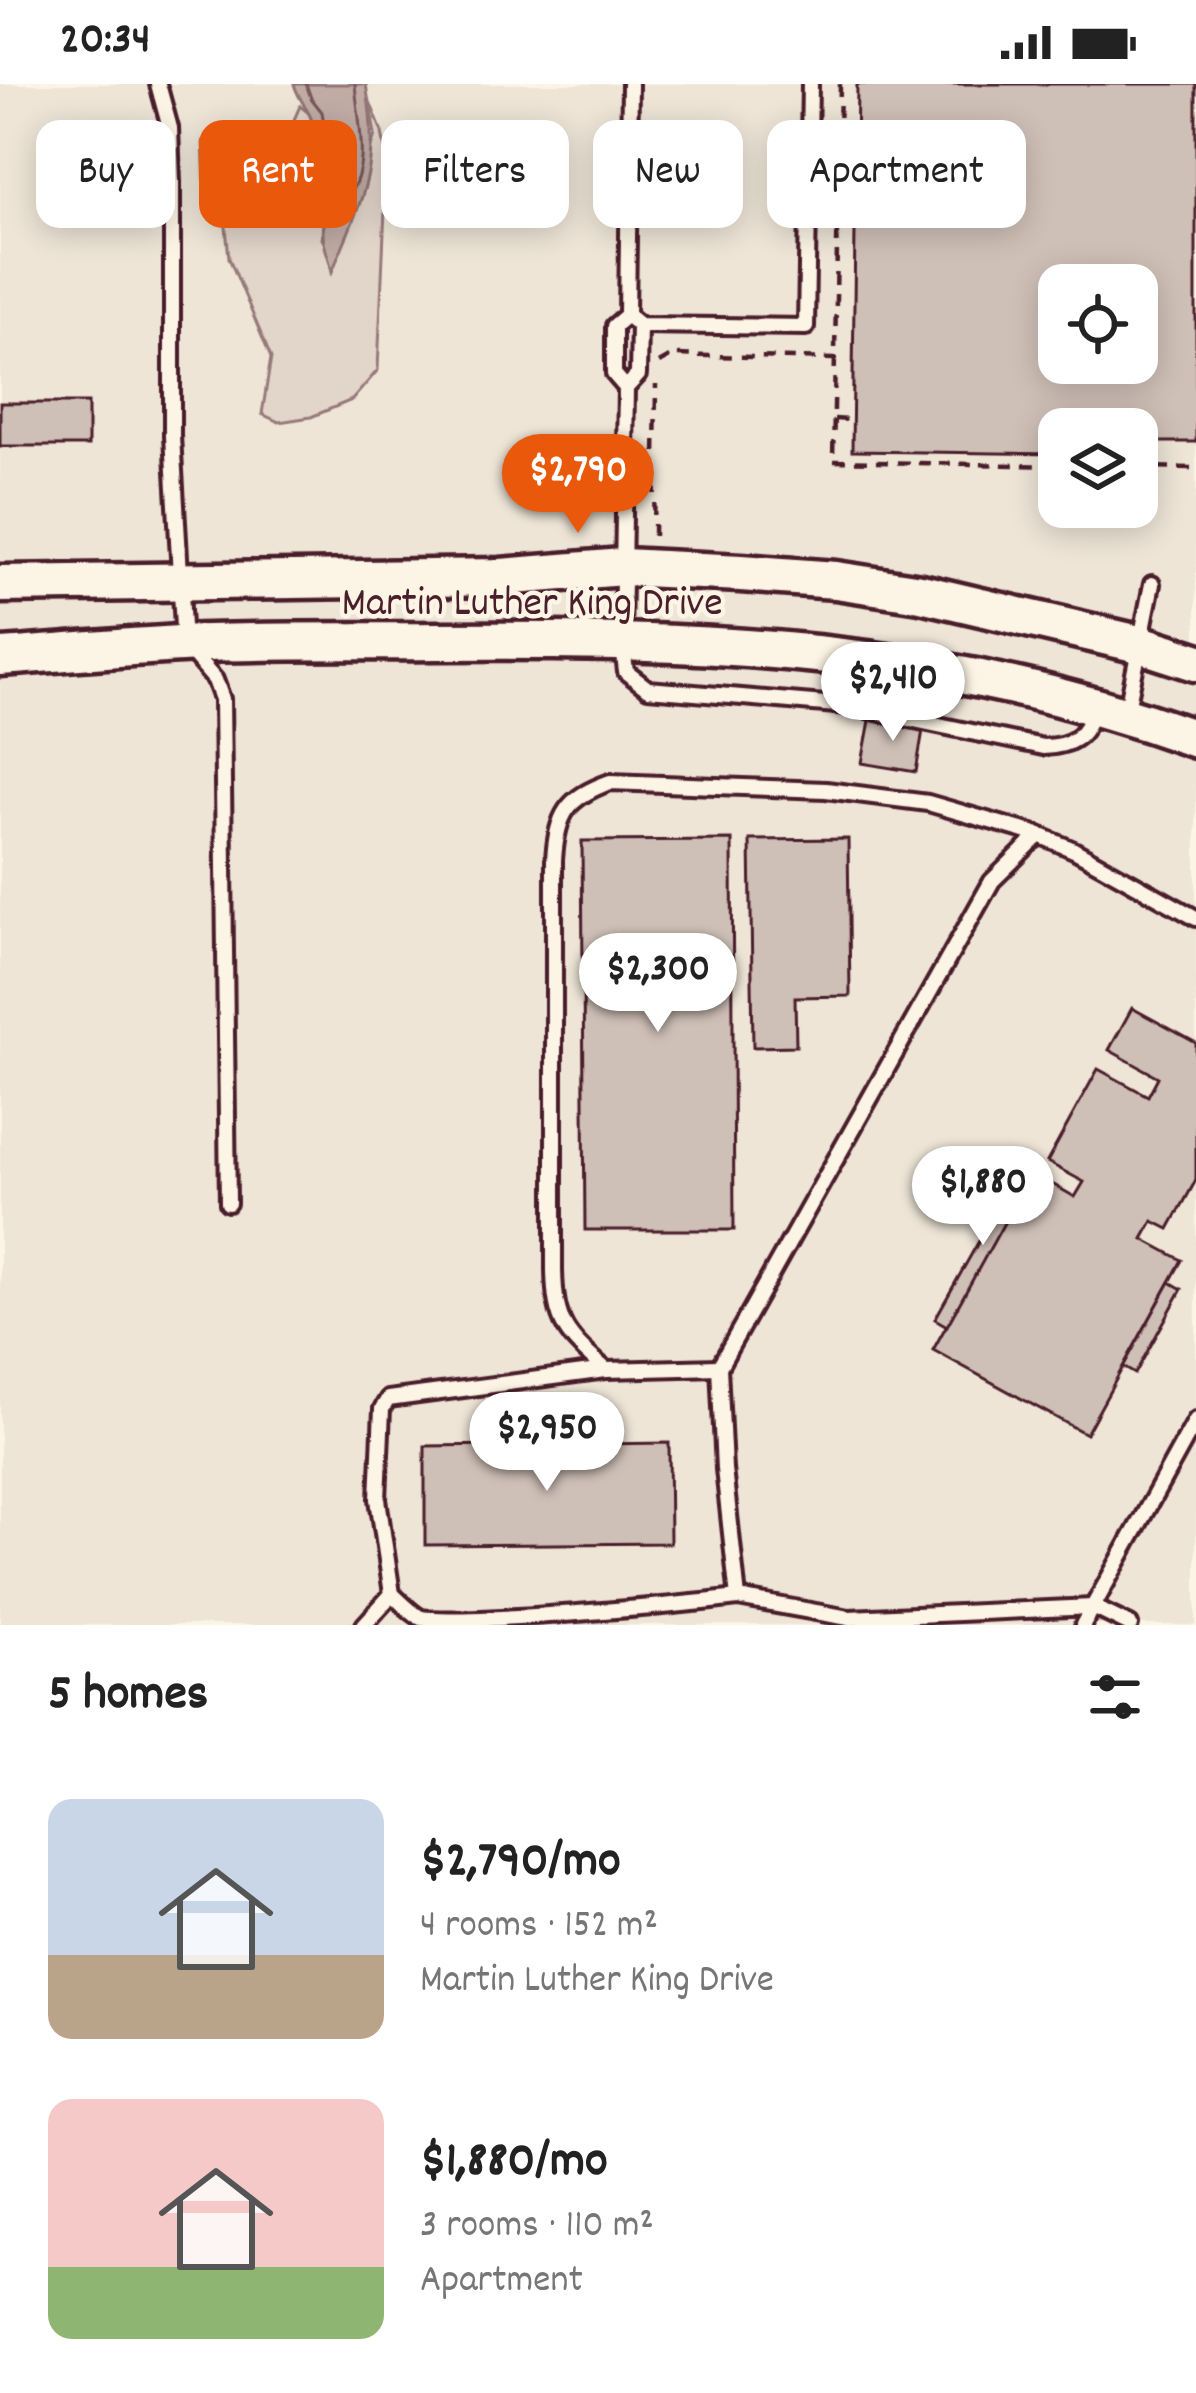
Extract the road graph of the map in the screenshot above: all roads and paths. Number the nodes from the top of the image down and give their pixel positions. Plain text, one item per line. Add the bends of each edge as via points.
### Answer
1 (158, 84) edge
2 (631, 84) edge
3 (810, 84) edge
4 (840, 84) edge
5 (633, 320) junction
6 (835, 359) junction
7 (626, 388) junction
8 (834, 419) junction
9 (852, 420) dead end
10 (1038, 466) edge
11 (1158, 467) edge
12 (1196, 468) edge
13 (662, 544) dead end
14 (623, 568) junction
15 (180, 581) junction
16 (0, 584) edge
17 (1152, 584) dead end
18 (622, 640) junction
19 (184, 644) junction
20 (1143, 645) junction
21 (0, 658) edge
22 (1196, 662) edge
23 (1110, 710) junction
24 (1196, 739) edge
25 (1039, 836) junction
26 (1196, 918) edge
27 (228, 1203) dead end
28 (719, 1367) junction
29 (606, 1370) junction
30 (1196, 1420) edge
31 (392, 1594) junction
32 (738, 1598) junction
33 (1093, 1607) junction
34 (364, 1625) edge
35 (1084, 1625) edge
36 (1130, 1625) edge

1 - 15 lane via 170,128
2 - 5 lane
3 - 5 lane via 806,327
4 - 6 path
5 - 7 lane via 638,375
5 - 7 lane via 614,326 614,374
6 - 8 path
6 - 13 path via 660,362 653,534
7 - 14 lane
8 - 9 path
8 - 10 path via 833,461
11 - 12 path
14 - 15 main road, Martin Luther King Drive
14 - 18 lane
14 - 20 main road, Martin Luther King Drive via 836,580
15 - 16 main road, Martin Luther King Drive
15 - 19 lane
17 - 20 lane
18 - 19 main road, Martin Luther King Drive
18 - 23 main road, Martin Luther King Drive via 916,665
18 - 23 lane via 626,672 648,689 848,706 1043,747 1071,743
19 - 21 main road, Martin Luther King Drive
19 - 27 lane via 223,699
20 - 22 main road, Martin Luther King Drive
20 - 23 lane
23 - 24 main road, Martin Luther King Drive
25 - 26 lane
25 - 28 lane via 992,881
25 - 29 lane via 928,803 826,790 610,782 567,806 554,860 554,1299 567,1335
28 - 29 lane
28 - 32 lane
29 - 31 lane via 388,1399 378,1499
30 - 33 lane
31 - 32 lane via 424,1620 466,1624
31 - 34 lane
32 - 33 lane via 849,1618
33 - 35 lane
33 - 36 lane

